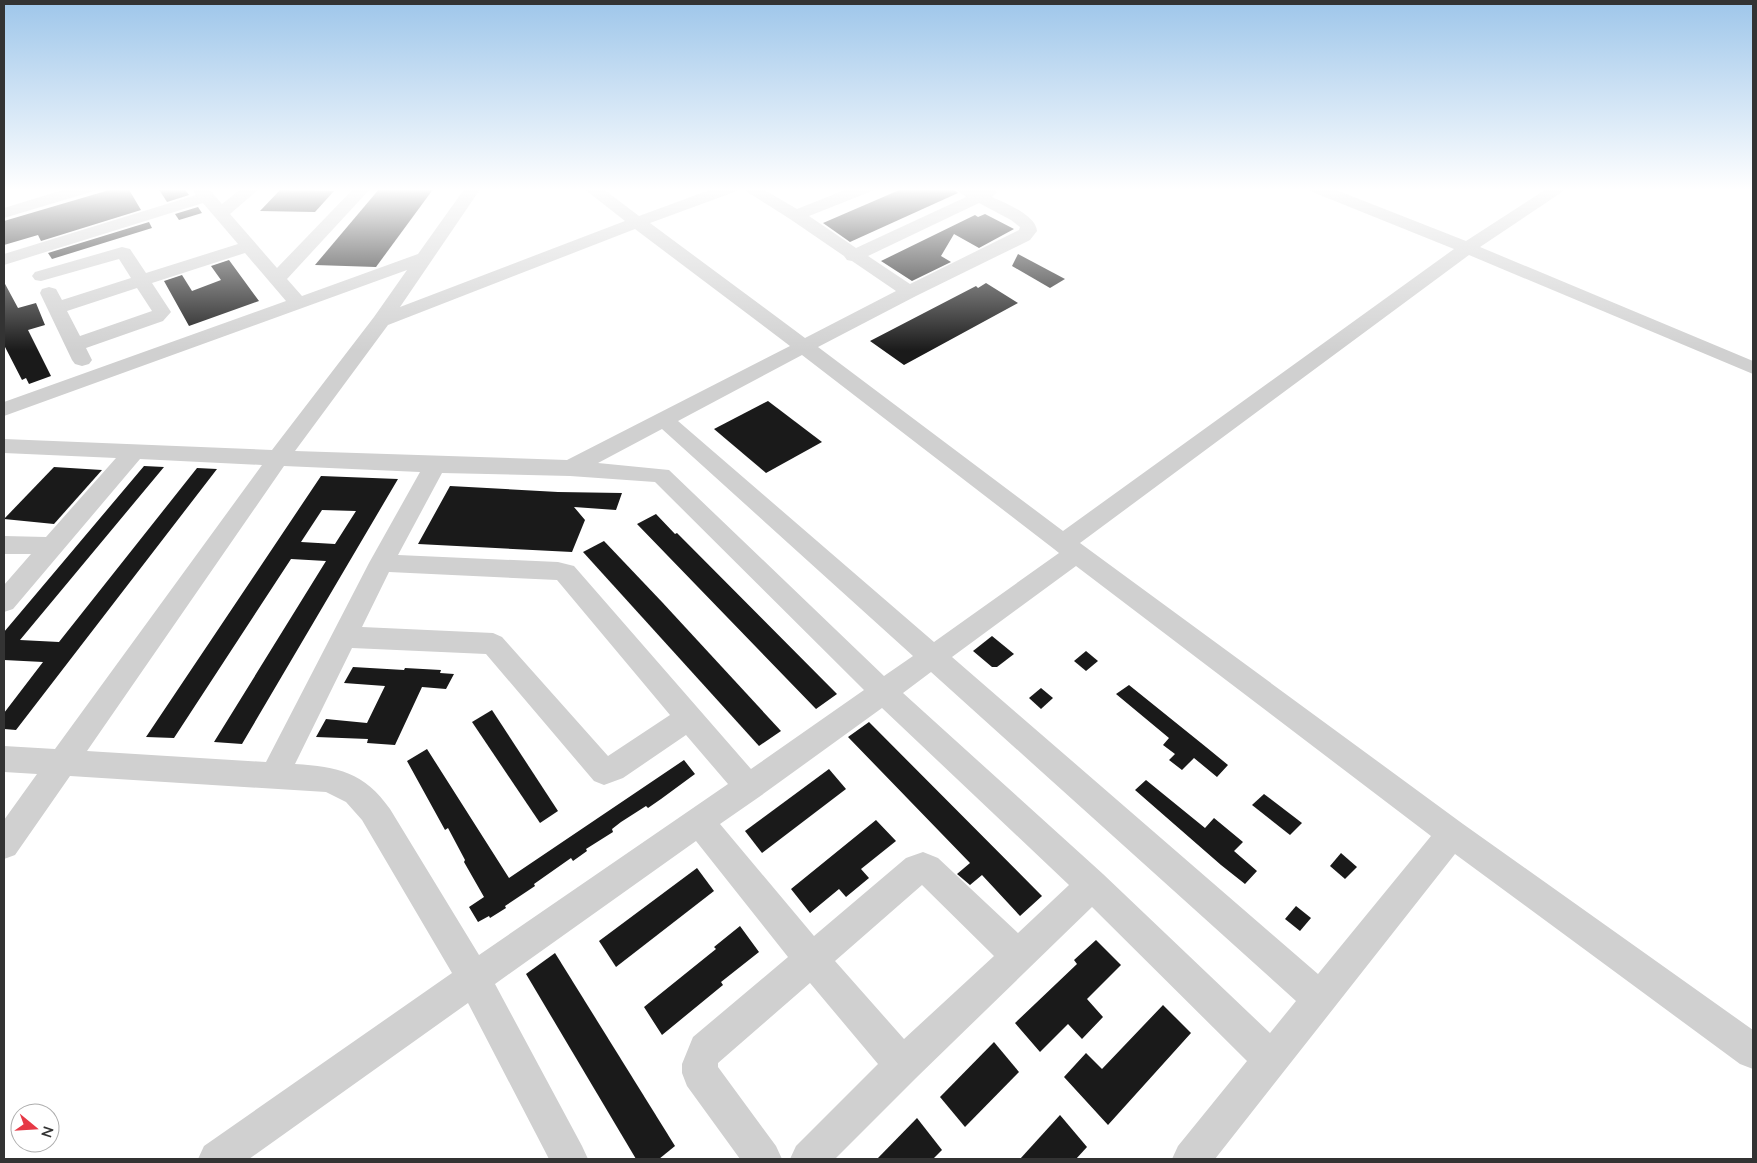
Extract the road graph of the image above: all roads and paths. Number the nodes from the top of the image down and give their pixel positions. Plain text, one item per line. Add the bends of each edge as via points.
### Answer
1 (59, 242) edge
2 (245, 242) edge
3 (312, 242) edge
4 (435, 242) edge
5 (585, 242) edge
6 (662, 242) edge
7 (834, 242) edge
8 (882, 242) edge
9 (1011, 242) edge
10 (1453, 242) edge
11 (1476, 242) edge
12 (248, 246) junction
13 (1467, 248) junction
14 (28, 253) junction
15 (853, 256) junction
16 (424, 258) junction
17 (4, 260) edge
18 (40, 276) junction
19 (277, 279) junction
20 (142, 280) junction
21 (909, 292) junction
22 (298, 303) junction
23 (58, 308) junction
24 (382, 321) junction
25 (74, 345) junction
26 (804, 347) junction
27 (1753, 368) edge
28 (91, 378) junction
29 (4, 409) edge
30 (663, 419) junction
31 (4, 446) edge
32 (134, 452) junction
33 (279, 457) junction
34 (435, 466) junction
35 (570, 468) junction
36 (4, 545) edge
37 (52, 546) junction
38 (1070, 548) junction
39 (381, 563) junction
40 (4, 602) edge
41 (343, 637) junction
42 (934, 657) junction
43 (882, 691) junction
44 (689, 717) junction
45 (4, 759) edge
46 (63, 762) junction
47 (274, 776) junction
48 (749, 788) junction
49 (700, 822) junction
50 (1452, 834) junction
51 (4, 845) edge
52 (1092, 886) junction
53 (1018, 956) junction
54 (811, 959) junction
55 (473, 978) junction
56 (1319, 998) junction
57 (1753, 1051) edge
58 (1271, 1059) junction
59 (903, 1065) junction
60 (217, 1159) edge
61 (569, 1159) edge
62 (763, 1159) edge
63 (809, 1159) edge
64 (1191, 1159) edge

1 - 14 street
2 - 12 street
3 - 19 street
4 - 16 street
5 - 24 street
6 - 26 street
7 - 15 street
8 - 15 street
9 - 21 street
10 - 13 street
11 - 13 street
12 - 19 street
12 - 20 street
13 - 27 street
13 - 38 street
14 - 17 street
14 - 18 street
15 - 21 street
16 - 22 street
16 - 24 street
18 - 20 street via 122,252
18 - 23 street
19 - 22 street
20 - 23 street
20 - 25 street via 162,312 160,315
21 - 26 street
22 - 28 street
23 - 25 street
24 - 33 street
25 - 28 street
26 - 30 street
26 - 38 street
28 - 29 street
30 - 35 street
30 - 42 street
31 - 32 street
32 - 33 street
32 - 37 street
33 - 34 street
33 - 46 street
34 - 35 street
34 - 39 street
35 - 43 street via 661,475
36 - 37 street
37 - 40 street
38 - 42 street
38 - 50 street
39 - 41 street
39 - 44 street via 565,573
41 - 44 street via 492,644 604,772
41 - 47 street
42 - 43 street
42 - 56 street
43 - 48 street
43 - 52 street
44 - 48 street
45 - 46 street
46 - 47 street
46 - 51 street
47 - 55 street via 326,779 354,789 369,803
48 - 49 street
49 - 54 street
49 - 55 street
50 - 56 street
50 - 57 street
52 - 53 street
52 - 58 street
53 - 54 street via 922,867
53 - 59 street
54 - 59 street
54 - 62 street via 706,1050 701,1061 700,1073
55 - 60 street
55 - 61 street
56 - 58 street
58 - 64 street
59 - 63 street

